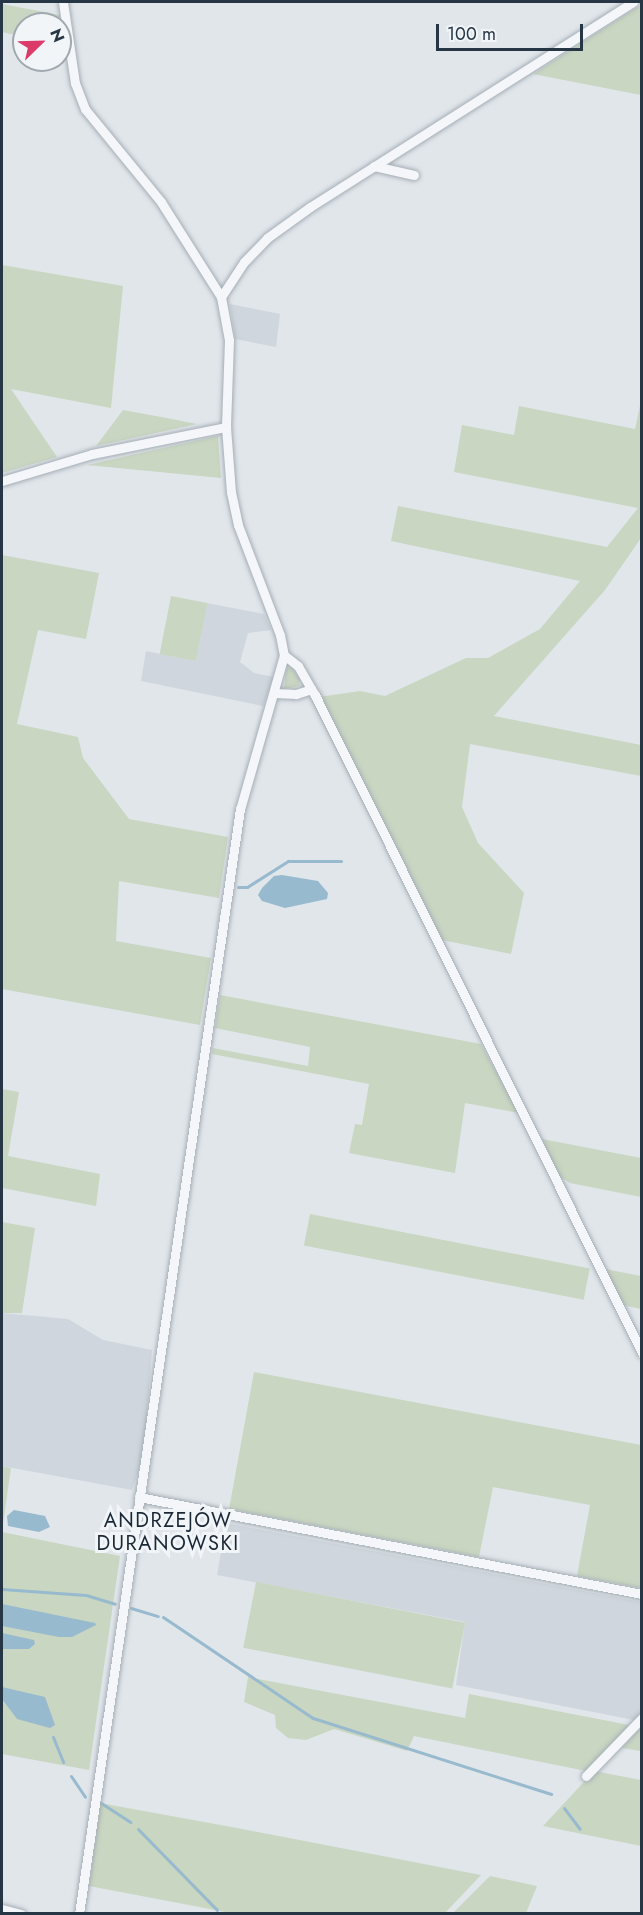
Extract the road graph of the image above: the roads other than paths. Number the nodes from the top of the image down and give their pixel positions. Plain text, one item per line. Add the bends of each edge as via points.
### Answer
1 (63, 2) edge
2 (633, 2) edge
3 (374, 166) junction
4 (414, 175) dead end
5 (220, 297) junction
6 (226, 427) junction
7 (2, 481) edge
8 (284, 655) junction
9 (311, 689) junction
10 (275, 693) junction
11 (642, 1353) edge
12 (140, 1497) junction
13 (642, 1594) edge
14 (642, 1718) edge
15 (586, 1776) dead end
16 (2, 1909) edge
17 (21, 1914) edge
18 (79, 1914) edge

1 - 5 street via 74,76 85,108 161,202
2 - 3 street
3 - 4 street
3 - 5 street via 267,238 244,262
5 - 6 street via 230,356
6 - 7 street via 92,454
6 - 8 street via 228,475 236,517
8 - 9 street via 298,666
8 - 10 street
9 - 10 street via 296,694
9 - 11 street
10 - 12 street via 252,756 240,809
12 - 13 street
12 - 18 street
14 - 15 street
16 - 17 street

